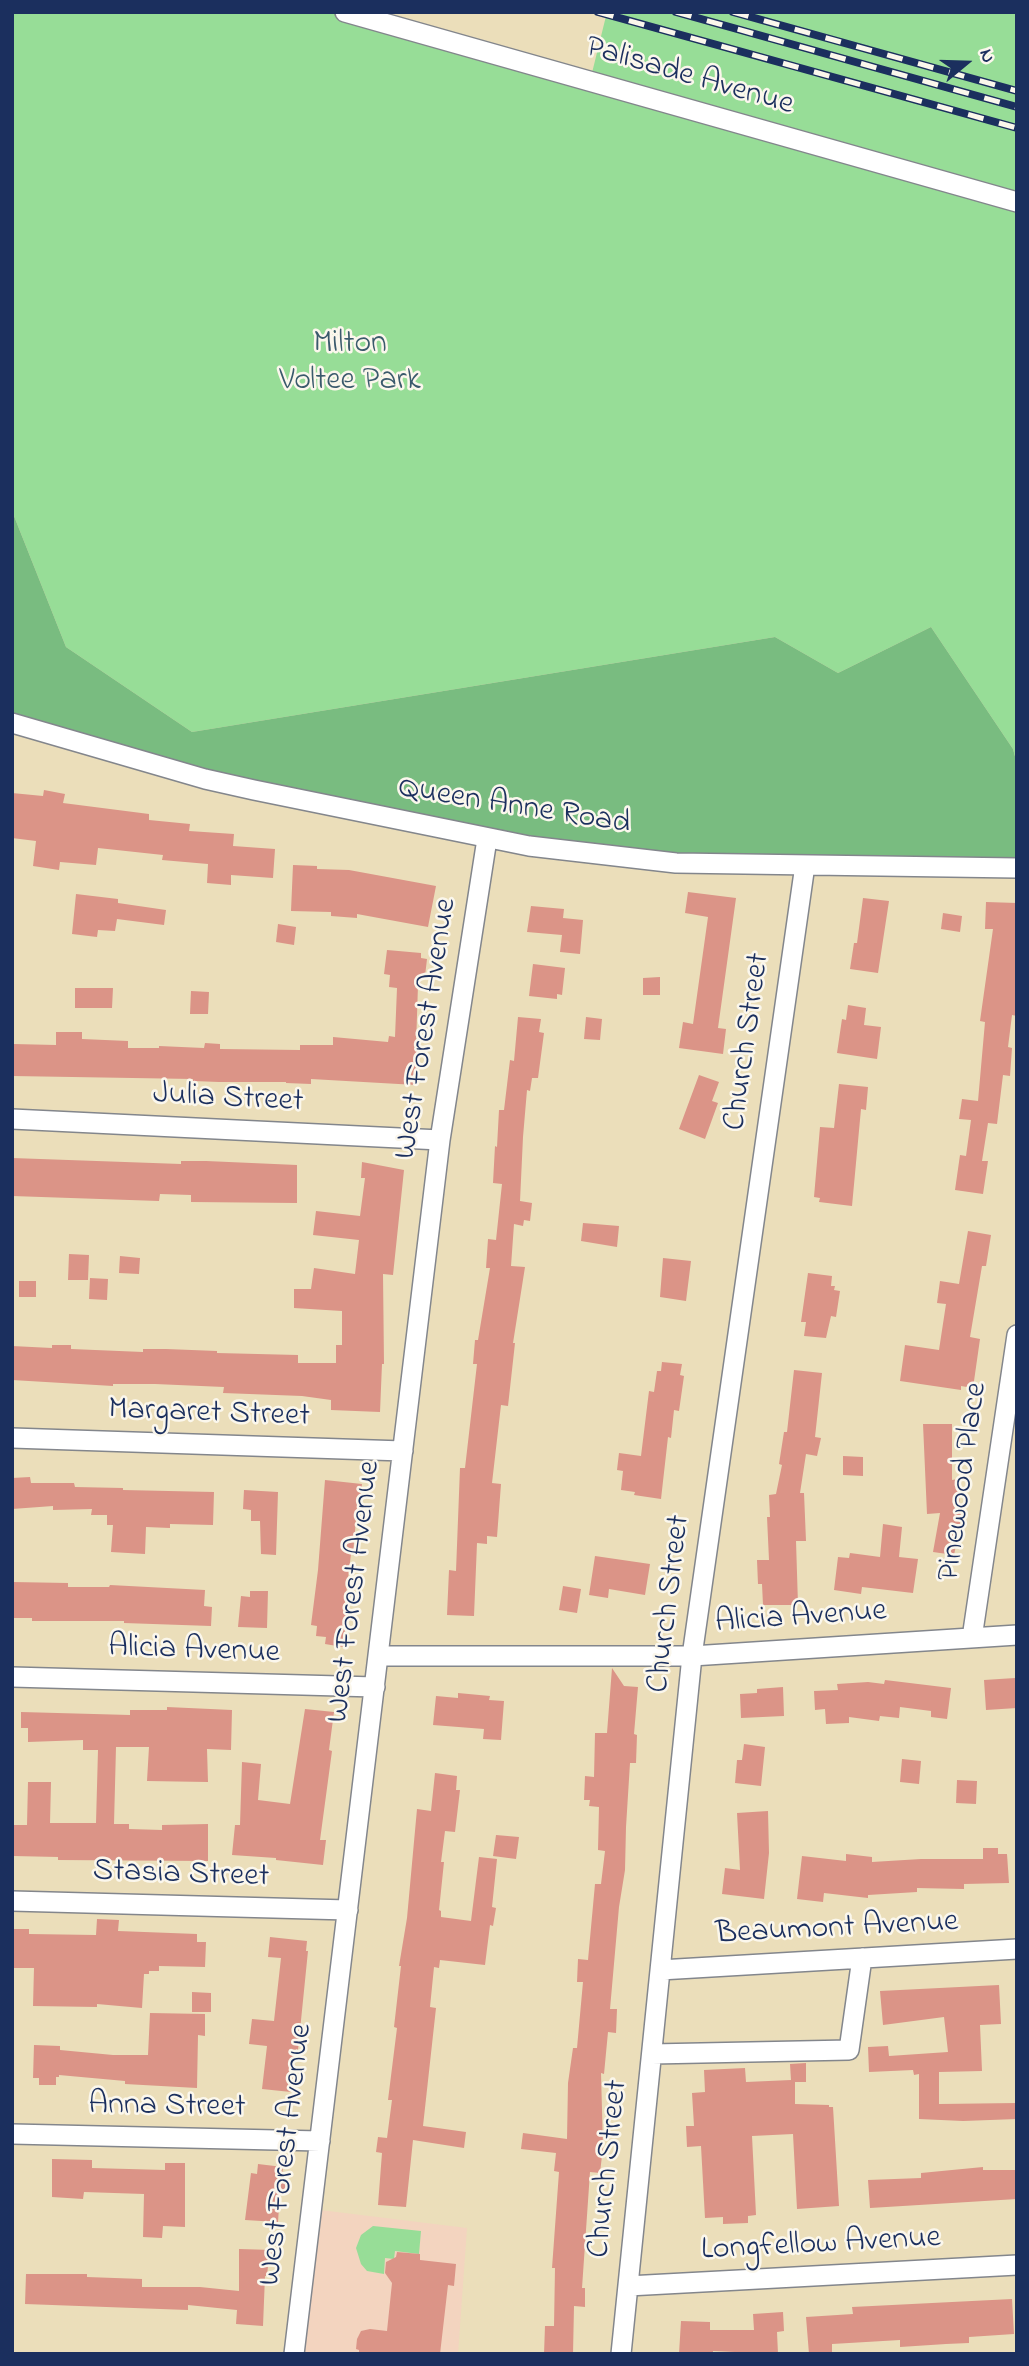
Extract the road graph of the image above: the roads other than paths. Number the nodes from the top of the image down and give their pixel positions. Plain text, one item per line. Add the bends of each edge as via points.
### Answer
1 (345, 12) edge
2 (1017, 202) edge
3 (12, 723) edge
4 (487, 839) junction
5 (804, 865) junction
6 (1017, 867) edge
7 (12, 1119) edge
8 (440, 1140) junction
9 (1017, 1335) edge
10 (12, 1438) edge
11 (403, 1451) junction
12 (1017, 1635) edge
13 (972, 1638) junction
14 (378, 1656) junction
15 (692, 1656) junction
16 (12, 1677) edge
17 (375, 1687) junction
18 (12, 1901) edge
19 (348, 1910) junction
20 (1017, 1949) edge
21 (862, 1958) junction
22 (660, 1970) junction
23 (652, 2054) junction
24 (12, 2134) edge
25 (320, 2141) junction
26 (1017, 2265) edge
27 (628, 2286) junction
28 (294, 2354) edge
29 (621, 2354) edge

1 - 2 street, Palisade Avenue
3 - 4 street, Queen Anne Road via 205,779
4 - 5 street, Queen Anne Road via 676,863
4 - 8 street, West Forest Avenue
5 - 6 street, Queen Anne Road
5 - 15 street, Church Street
7 - 8 street, Julia Street
8 - 11 street, West Forest Avenue
9 - 13 street, Pinewood Place
10 - 11 street, Margaret Street
11 - 14 street, West Forest Avenue
12 - 13 street, Alicia Avenue
13 - 15 street, Alicia Avenue
14 - 15 street, Alicia Avenue
14 - 17 street, West Forest Avenue
15 - 22 street, Church Street
16 - 17 street, Alicia Avenue
17 - 19 street, West Forest Avenue
18 - 19 street, Stasia Street
19 - 25 street, West Forest Avenue
20 - 21 street, Beaumont Avenue
21 - 22 street, Beaumont Avenue
21 - 23 street via 849,2050
22 - 23 street, Church Street
23 - 27 street, Church Street
24 - 25 street, Anna Street
25 - 28 street, West Forest Avenue
26 - 27 street, Longfellow Avenue
27 - 29 street, Church Street

